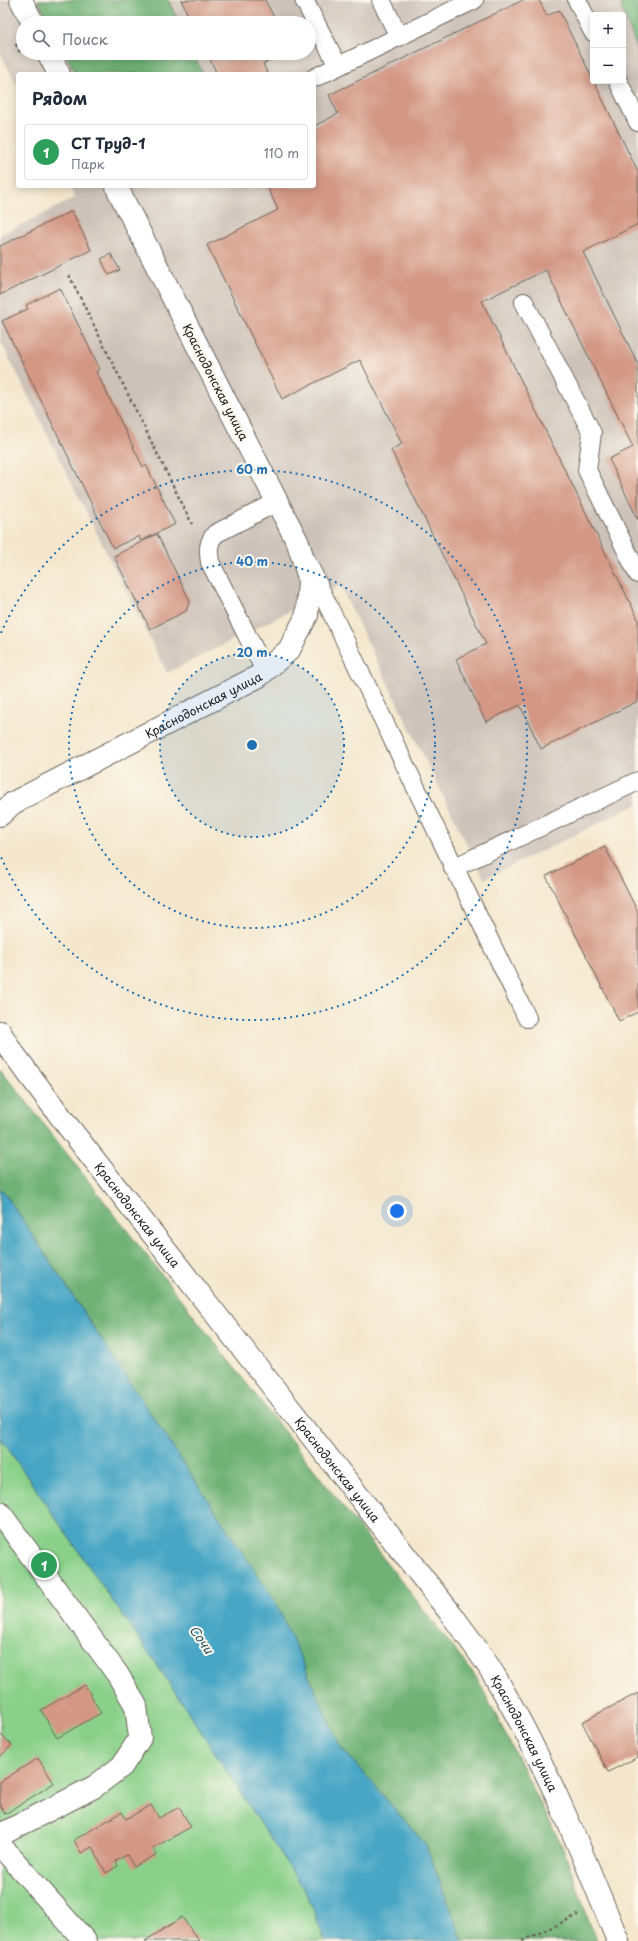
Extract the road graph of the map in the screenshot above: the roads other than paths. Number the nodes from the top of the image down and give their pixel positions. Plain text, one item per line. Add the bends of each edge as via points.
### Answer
1 (22, 0) edge
2 (304, 0) edge
3 (381, 0) edge
4 (474, 0) edge
5 (577, 0) edge
6 (30, 16) edge
7 (312, 16) edge
8 (316, 23) edge
9 (590, 26) edge
10 (399, 37) junction
11 (52, 60) edge
12 (338, 66) junction
13 (58, 72) edge
14 (316, 77) edge
15 (619, 84) edge
16 (638, 122) edge
17 (117, 188) edge
18 (524, 302) dead end
19 (277, 502) junction
20 (298, 543) junction
21 (638, 574) edge
22 (265, 671) junction
23 (638, 780) edge
24 (0, 815) edge
25 (454, 868) junction
26 (527, 1018) dead end
27 (0, 1032) edge
28 (0, 1513) edge
29 (0, 1835) edge
30 (0, 1845) edge
31 (85, 1941) edge
32 (618, 1941) edge

1 - 6 street
2 - 7 lane
3 - 10 lane
4 - 10 lane
5 - 9 lane
8 - 12 lane
10 - 12 lane
11 - 13 street
12 - 14 lane
15 - 16 lane
17 - 19 street, Краснодонская улица
18 - 21 lane via 592,433 587,470
19 - 20 street, Краснодонская улица
19 - 22 lane via 215,534 209,541 208,550 210,562
20 - 22 street, Краснодонская улица via 309,578 308,615 289,650
20 - 25 lane
22 - 24 street, Краснодонская улица via 13,803
23 - 25 lane
25 - 26 lane
27 - 32 street, Краснодонская улица via 68,1125 452,1615 496,1678 532,1744
28 - 29 street via 118,1675 136,1706 140,1738 122,1766 94,1787
30 - 31 street

